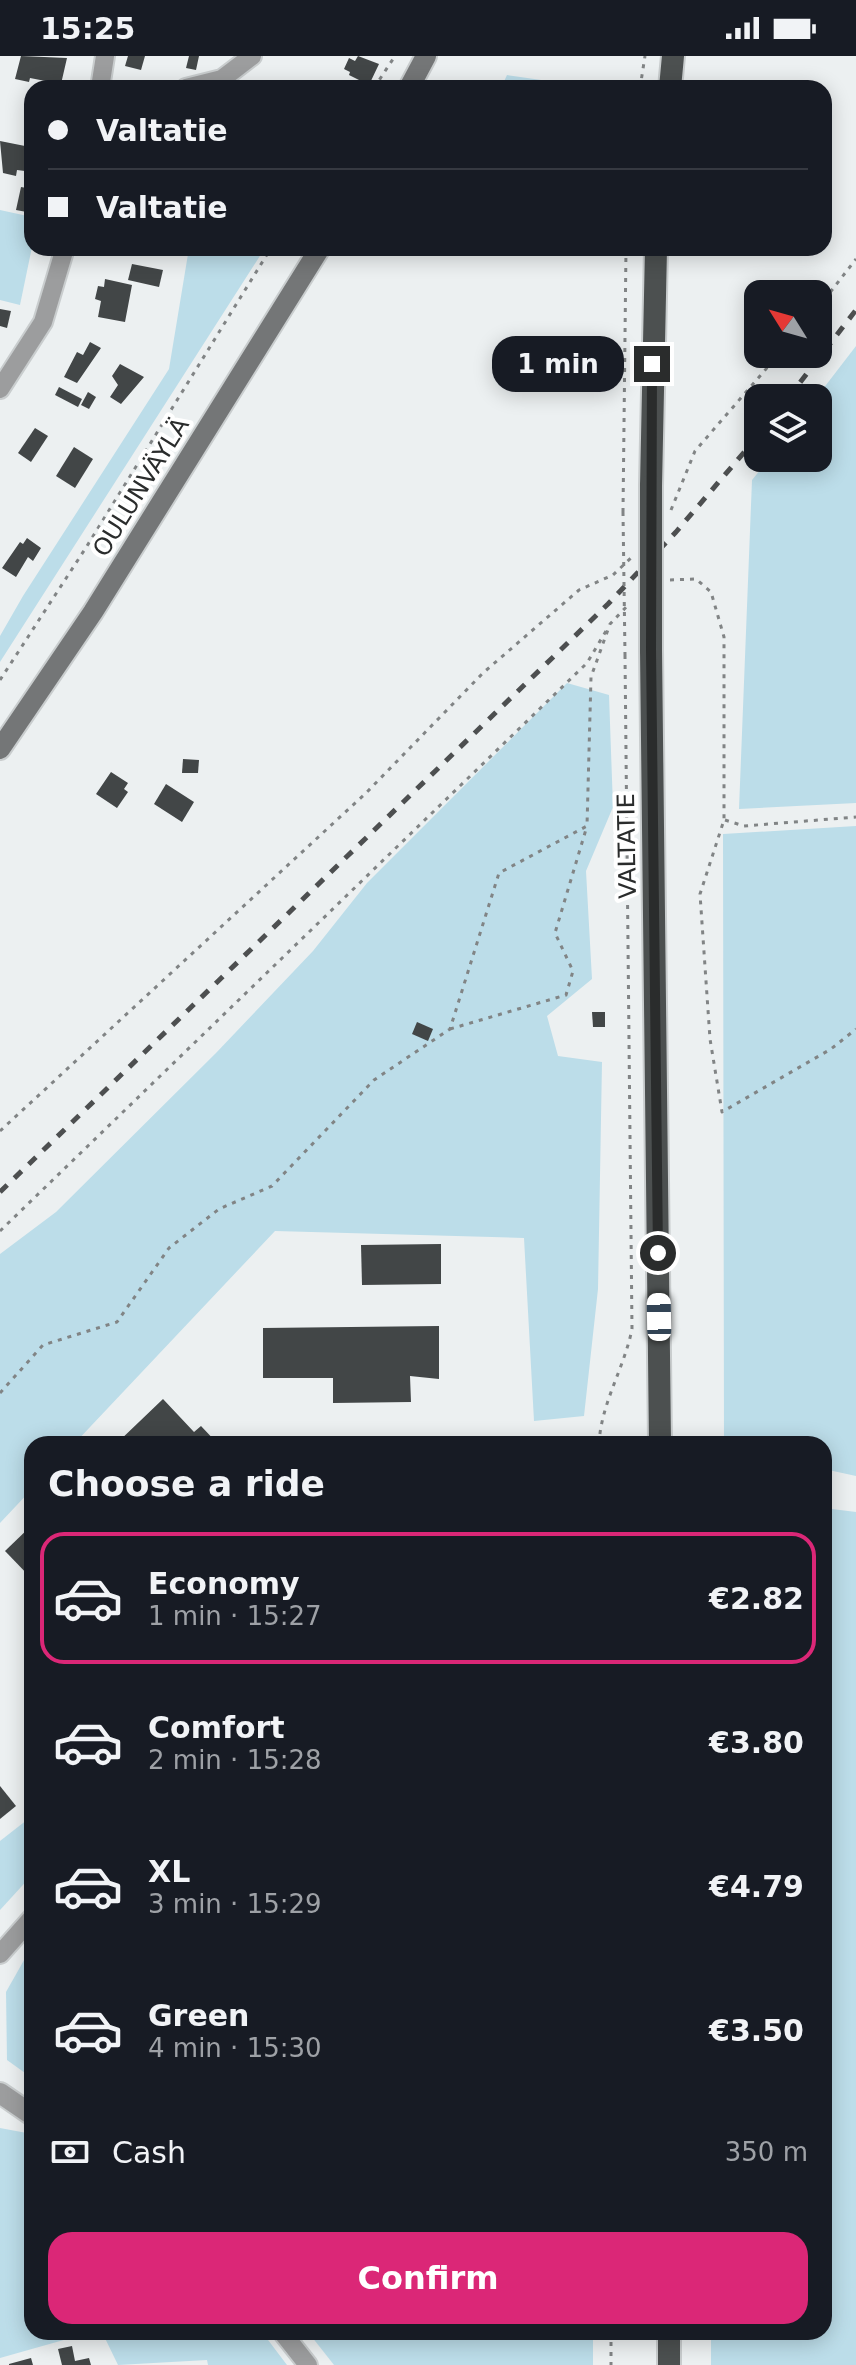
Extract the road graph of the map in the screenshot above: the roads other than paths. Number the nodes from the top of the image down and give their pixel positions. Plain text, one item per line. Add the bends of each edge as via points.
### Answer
1 (105, 56) edge
2 (252, 56) edge
3 (426, 56) edge
4 (673, 56) edge
5 (101, 80) edge
6 (218, 80) edge
7 (413, 80) edge
8 (671, 80) edge
9 (63, 256) edge
10 (315, 256) edge
11 (656, 256) edge
12 (0, 389) edge
13 (0, 749) edge
14 (660, 1436) edge
15 (24, 1927) edge
16 (0, 1954) edge
17 (0, 2093) edge
18 (24, 2110) edge
19 (288, 2340) edge
20 (669, 2340) edge
21 (308, 2365) edge
22 (669, 2365) edge

1 - 5 street
2 - 6 street
3 - 7 main road
4 - 8 highway
9 - 12 street via 43,322
10 - 13 main road, OULUNVÄYLÄ via 109,586
11 - 14 highway, VALTATIE, bridge via 651,650
15 - 16 street
17 - 18 street
19 - 21 street
20 - 22 highway

